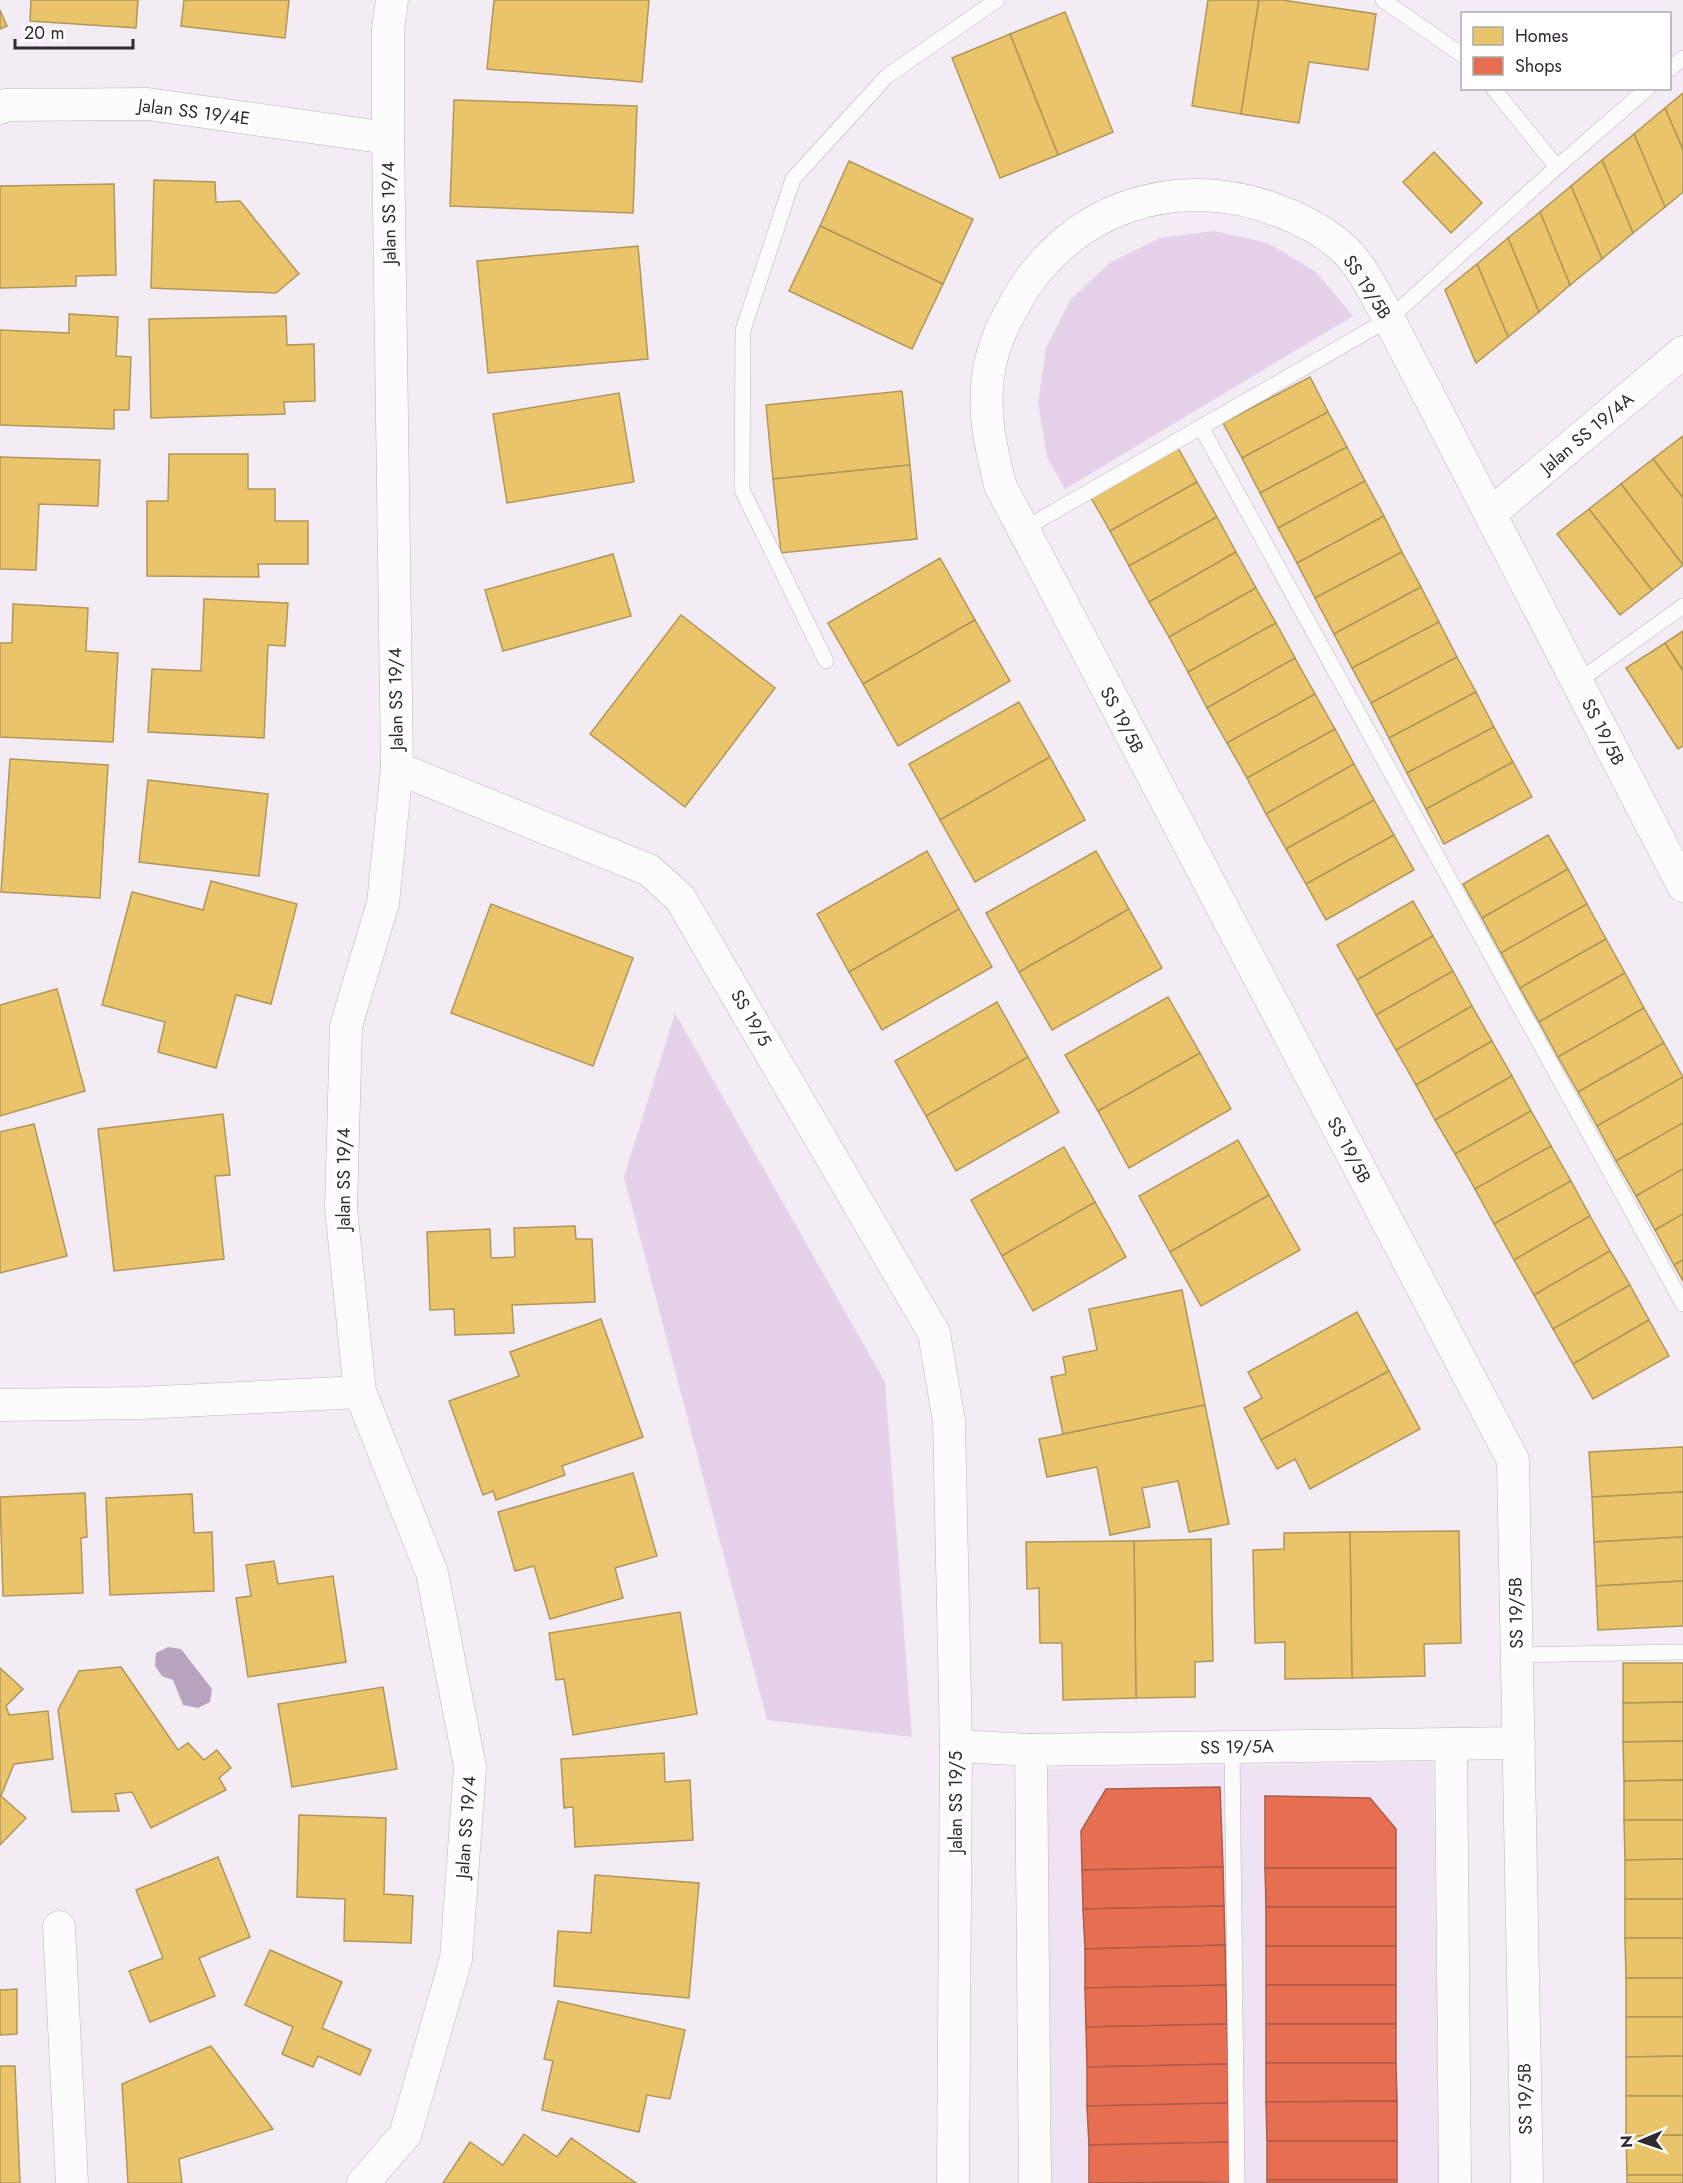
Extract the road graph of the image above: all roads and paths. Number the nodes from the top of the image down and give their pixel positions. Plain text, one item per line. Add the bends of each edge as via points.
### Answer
1 (392, 0) edge
2 (997, 0) edge
3 (1383, 0) edge
4 (1461, 55) edge
5 (1683, 58) edge
6 (1671, 68) edge
7 (1495, 90) edge
8 (1646, 90) edge
9 (0, 108) edge
10 (388, 138) junction
11 (1557, 167) junction
12 (1389, 320) junction
13 (1683, 352) edge
14 (1201, 427) junction
15 (1490, 514) junction
16 (1022, 530) junction
17 (1683, 606) edge
18 (826, 661) dead end
19 (1577, 682) junction
20 (397, 768) junction
21 (1675, 849) edge
22 (1683, 886) edge
23 (1683, 1304) edge
24 (360, 1392) junction
25 (0, 1405) edge
26 (950, 1421) joint
27 (1683, 1652) edge
28 (1517, 1654) junction
29 (1518, 1743) junction
30 (956, 1746) junction
31 (1451, 1746) junction
32 (1232, 1747) junction
33 (1031, 1750) junction
34 (58, 1928) dead end
35 (72, 2183) edge
36 (363, 2183) edge
37 (953, 2183) edge
38 (1035, 2183) edge
39 (1237, 2183) edge
40 (1455, 2183) edge
41 (1527, 2183) edge

1 - 10 street, Jalan SS 19/4 via 388,29
2 - 18 lane via 887,76 793,179 742,330 742,490
3 - 4 lane
5 - 6 lane
7 - 11 lane
8 - 11 lane
9 - 10 street, Jalan SS 19/4E via 148,104
10 - 20 street, Jalan SS 19/4
11 - 12 lane
12 - 14 lane
12 - 15 street, SS 19/5B
12 - 16 street, SS 19/5B via 1346,251 1308,222 1254,201 1201,194 1157,197 1105,215 1059,245 1023,286 999,334 988,376 986,420 1000,485
13 - 15 street, Jalan SS 19/4A
14 - 16 lane
14 - 23 lane
15 - 19 street, SS 19/5B
16 - 28 street, SS 19/5B via 1513,1460
17 - 19 lane
19 - 21 street, SS 19/5B
20 - 24 street, Jalan SS 19/4 via 383,903 346,1026 341,1208
20 - 26 street, SS 19/5 via 649,870 680,898 934,1333
21 - 22 street, SS 19/5B
24 - 25 street via 140,1403
24 - 36 street, Jalan SS 19/4 via 432,1573 470,1767 456,1959 405,2135
26 - 30 street, Jalan SS 19/5
27 - 28 lane
28 - 29 street, SS 19/5B
29 - 31 street, SS 19/5A
29 - 41 street, SS 19/5B
30 - 33 street, SS 19/5A
30 - 37 street, Jalan SS 19/5
31 - 32 street, SS 19/5A
31 - 40 street
32 - 33 street, SS 19/5A
32 - 39 lane
33 - 38 street
34 - 35 street

